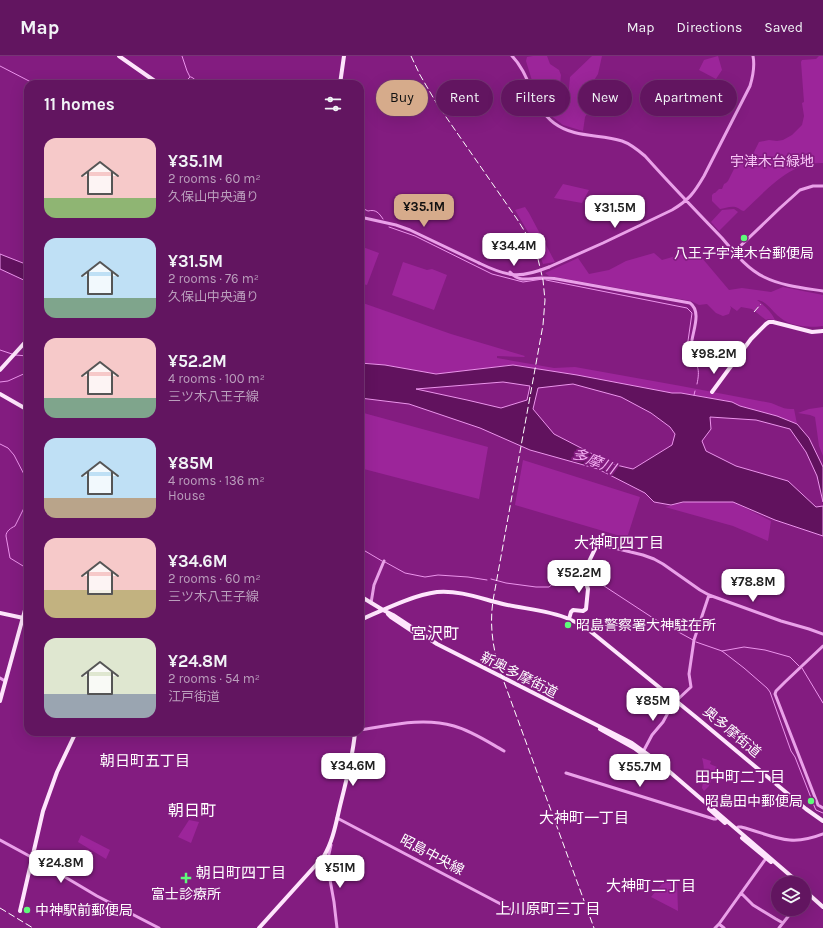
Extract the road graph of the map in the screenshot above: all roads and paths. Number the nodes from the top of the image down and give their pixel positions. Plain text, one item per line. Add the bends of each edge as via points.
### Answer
1 (119, 56) edge
2 (344, 56) edge
3 (512, 56) edge
4 (753, 56) edge
5 (153, 80) edge
6 (341, 80) edge
7 (823, 186) edge
8 (686, 200) junction
9 (364, 218) edge
10 (734, 252) junction
11 (510, 272) dead end
12 (823, 291) edge
13 (823, 331) edge
14 (692, 340) dead end
15 (24, 343) edge
16 (0, 370) edge
17 (712, 392) dead end
18 (0, 394) edge
19 (24, 408) edge
20 (603, 535) dead end
21 (598, 544) junction
22 (384, 562) dead end
23 (709, 595) junction
24 (364, 599) edge
25 (371, 603) junction
26 (383, 610) junction
27 (0, 613) edge
28 (24, 618) edge
29 (364, 618) edge
30 (569, 619) junction
31 (24, 624) edge
32 (823, 634) edge
33 (823, 646) edge
34 (0, 678) edge
35 (5, 681) junction
36 (0, 701) edge
37 (676, 701) junction
38 (364, 729) edge
39 (74, 736) edge
40 (354, 736) edge
41 (504, 751) dead end
42 (643, 752) junction
43 (566, 773) dead end
44 (823, 808) edge
45 (718, 817) junction
46 (337, 818) junction
47 (823, 821) edge
48 (736, 829) junction
49 (823, 834) edge
50 (332, 838) junction
51 (0, 840) edge
52 (324, 856) junction
53 (767, 857) junction
54 (33, 858) junction
55 (327, 863) junction
56 (787, 876) edge
57 (790, 876) edge
58 (741, 893) junction
59 (811, 895) edge
60 (811, 896) edge
61 (823, 903) edge
62 (823, 907) edge
63 (20, 911) dead end
64 (516, 912) dead end
65 (788, 916) edge
66 (783, 922) junction
67 (719, 924) junction
68 (159, 928) edge
69 (259, 928) edge
70 (337, 928) edge
71 (714, 928) edge
72 (724, 928) edge
73 (779, 928) edge

1 - 5 main road
2 - 6 main road
3 - 8 street via 523,71 544,114 551,120 571,132 621,141 631,146 640,152
4 - 8 street via 754,68 750,86 701,181
7 - 10 street via 800,190
8 - 9 street, bridge via 672,210 549,267 515,275 496,271 410,230
8 - 10 street
10 - 12 street via 750,268 764,277 779,283
11 - 14 street via 522,279 557,279 690,303 696,312
13 - 17 main road via 812,332 769,322 751,338
15 - 16 main road
18 - 19 main road
20 - 21 main road
21 - 23 street via 654,559
21 - 30 main road via 583,573 588,589 586,608 583,611 573,610
22 - 25 street via 374,585
23 - 32 street
23 - 37 street via 693,641 689,676 691,686
24 - 25 main road, 新奥多摩街道
25 - 26 main road, 新奥多摩街道
26 - 29 main road, 奥多摩街道
26 - 30 main road, 奥多摩街道 via 425,594 449,591
26 - 42 main road, 新奥多摩街道 via 430,643
27 - 28 main road
30 - 37 main road, 奥多摩街道 via 590,631
31 - 35 main road
33 - 44 street via 776,691 775,695 818,805
34 - 35 street
35 - 36 main road
37 - 42 street
37 - 47 main road, 奥多摩街道
38 - 41 street via 410,722 438,722 467,731
39 - 54 main road via 47,799
40 - 46 main road
42 - 45 main road
42 - 48 main road
43 - 45 street via 714,819
45 - 53 main road
46 - 50 main road
46 - 64 street, 昭島中央線
48 - 49 street via 741,827 786,840 806,840
48 - 53 main road
50 - 52 main road
50 - 55 street
51 - 54 street
52 - 55 street
52 - 69 main road
53 - 56 main road
53 - 57 main road
53 - 58 street
54 - 63 main road
54 - 68 street via 97,896
55 - 70 street
58 - 66 street via 753,905
58 - 67 street
59 - 61 main road
60 - 62 main road
65 - 66 street
66 - 73 street
67 - 71 street
67 - 72 street

